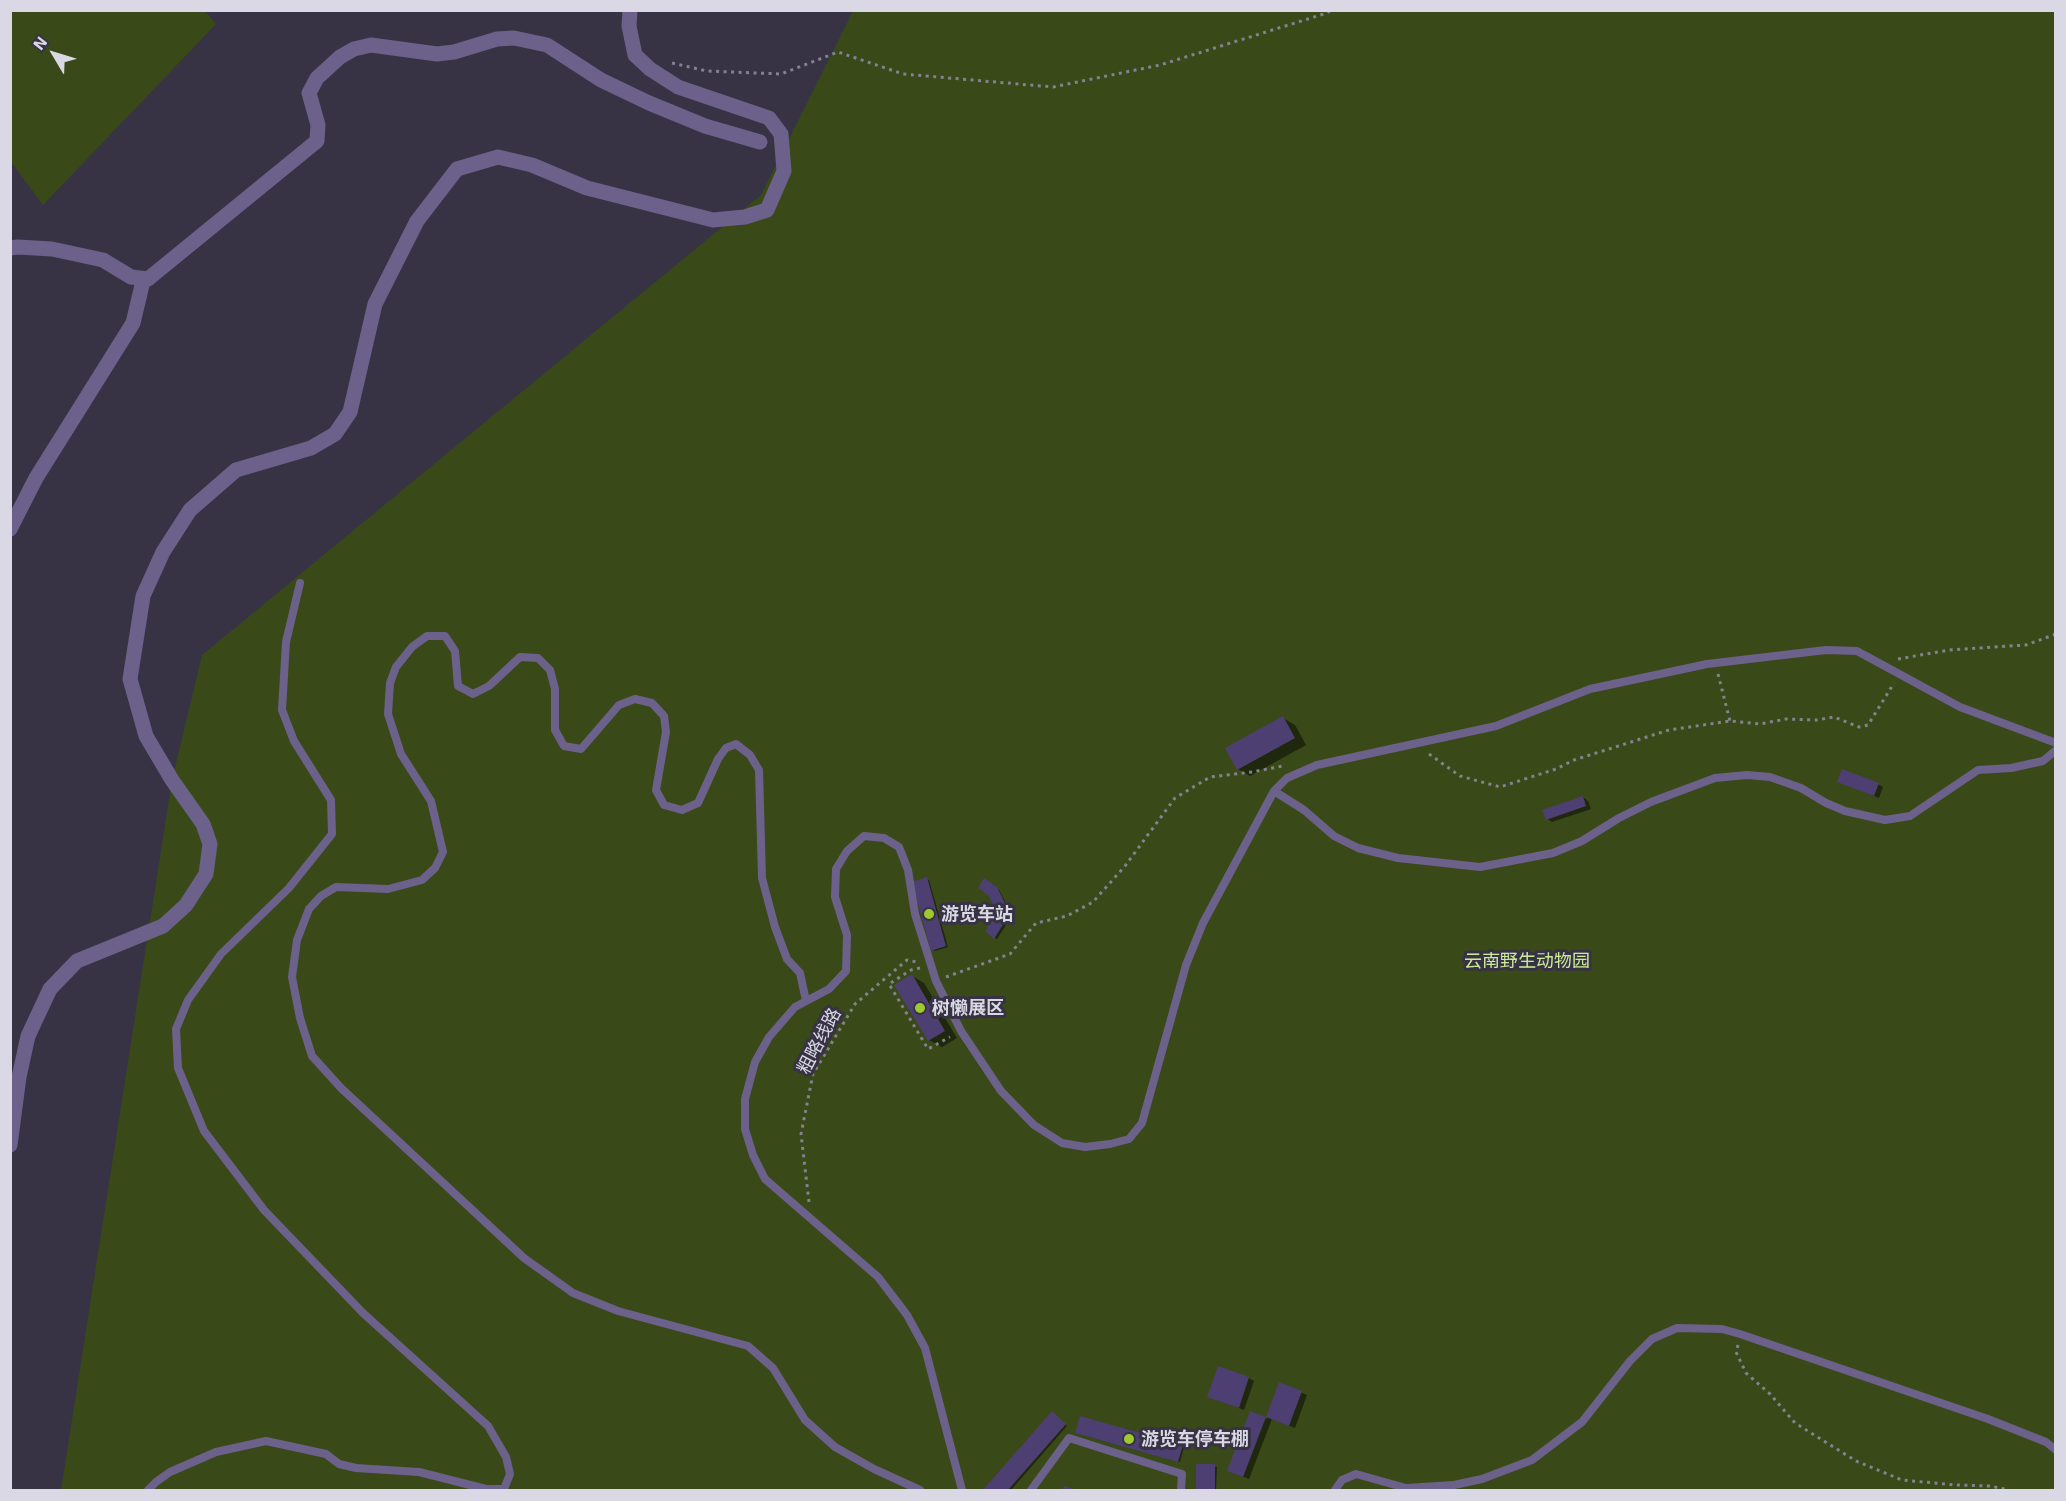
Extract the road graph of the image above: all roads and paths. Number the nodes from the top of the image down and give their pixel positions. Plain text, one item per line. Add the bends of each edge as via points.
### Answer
1 (630, 10) edge
2 (1331, 10) edge
3 (666, 62) dead end
4 (760, 142) dead end
5 (10, 248) edge
6 (148, 279) junction
7 (10, 529) edge
8 (300, 582) dead end
9 (2055, 634) edge
10 (1879, 662) junction
11 (1715, 663) junction
12 (1900, 674) junction
13 (1730, 722) junction
14 (2055, 743) edge
15 (1413, 744) junction
16 (2055, 750) edge
17 (1287, 765) dead end
18 (1274, 791) junction
19 (931, 965) junction
20 (936, 981) junction
21 (806, 1001) junction
22 (961, 1031) junction
23 (10, 1145) edge
24 (812, 1219) junction
25 (1740, 1334) junction
26 (2055, 1450) edge
27 (148, 1491) edge
28 (920, 1491) edge
29 (962, 1491) edge
30 (1031, 1491) edge
31 (1181, 1491) edge
32 (1335, 1491) edge
33 (2009, 1491) edge

1 - 23 street via 635,55 650,69 678,87 769,118 781,134 784,171 767,210 713,220 587,188 532,165 498,157 457,169 417,221 375,304 350,412 335,434 311,448 236,470 190,510 163,552 142,596 130,679 146,736 203,824 210,844 206,874 186,905 163,926 77,961 50,989 28,1036
2 - 3 path via 1160,65 1053,87 903,74 838,52 781,74 707,71
4 - 6 street via 649,104 601,80 547,45 514,38 497,39 437,54 371,45 340,57 317,78 309,93 318,124 316,141
5 - 6 street via 52,249 104,260 131,277
6 - 7 street via 143,281 133,323 36,478
8 - 27 lane via 286,642 282,710 294,741 331,800 332,834 289,888 221,954 188,999 177,1029 178,1068 204,1131 264,1210 363,1312 488,1426 506,1457 510,1474 504,1489 486,1489 419,1472 356,1468 339,1464 326,1454 266,1442 216,1452 170,1472
9 - 10 path via 2026,645 1949,650
10 - 11 lane via 1857,651 1826,650
10 - 12 lane
11 - 13 path
11 - 15 lane via 1590,689 1496,726
12 - 13 path via 1868,725 1859,727 1834,717 1760,724
12 - 14 lane via 1960,707
13 - 15 path via 1669,730 1500,787 1460,776
15 - 18 lane via 1317,765 1287,778
16 - 18 lane via 2043,761 1978,770 1910,816 1885,819 1845,811 1770,777 1715,778 1652,802 1553,853 1480,867 1398,858 1358,848 1334,836
17 - 20 path via 1210,777 1175,798 1093,902 1068,916 1036,923 1010,954
18 - 22 lane via 1203,923 1186,965 1142,1123 1129,1139 1085,1148 1062,1143 1034,1125 1000,1091
19 - 20 lane
19 - 21 lane via 899,847 884,838 864,836 847,851 836,869 835,897 848,935 846,971 829,989
19 - 22 path via 911,970 889,984 928,1049
19 - 24 path, 粗略线路 via 906,960 855,1004 813,1074 801,1134
20 - 22 lane
21 - 24 lane via 795,1007 769,1037 755,1062 745,1099 745,1129 765,1179
21 - 28 lane via 800,973 787,959 775,927 762,878 759,770 750,755 736,744 726,748 698,803 682,810 664,805 656,790 666,732 664,716 652,703 635,699 619,705 581,748 564,746 555,730 555,689 550,670 538,658 520,657 489,686 473,694 458,686 455,651 445,636 427,636 412,647 396,667 390,683 388,714 401,754 431,801 443,852 435,868 422,880 388,889 336,887 309,909 297,940 292,977 312,1056 341,1088 524,1258 582,1297 618,1311 748,1346 773,1368 805,1420 835,1447
24 - 29 lane via 878,1277 907,1315 925,1348
25 - 26 lane via 1988,1419 2046,1442
25 - 32 lane via 1722,1329 1677,1328 1652,1339 1582,1422 1522,1464 1455,1485 1406,1488 1356,1474 1342,1480
25 - 33 path via 1736,1352 1746,1373 1795,1423 1856,1461 1902,1480 1990,1486
30 - 31 lane via 1069,1438 1182,1474

